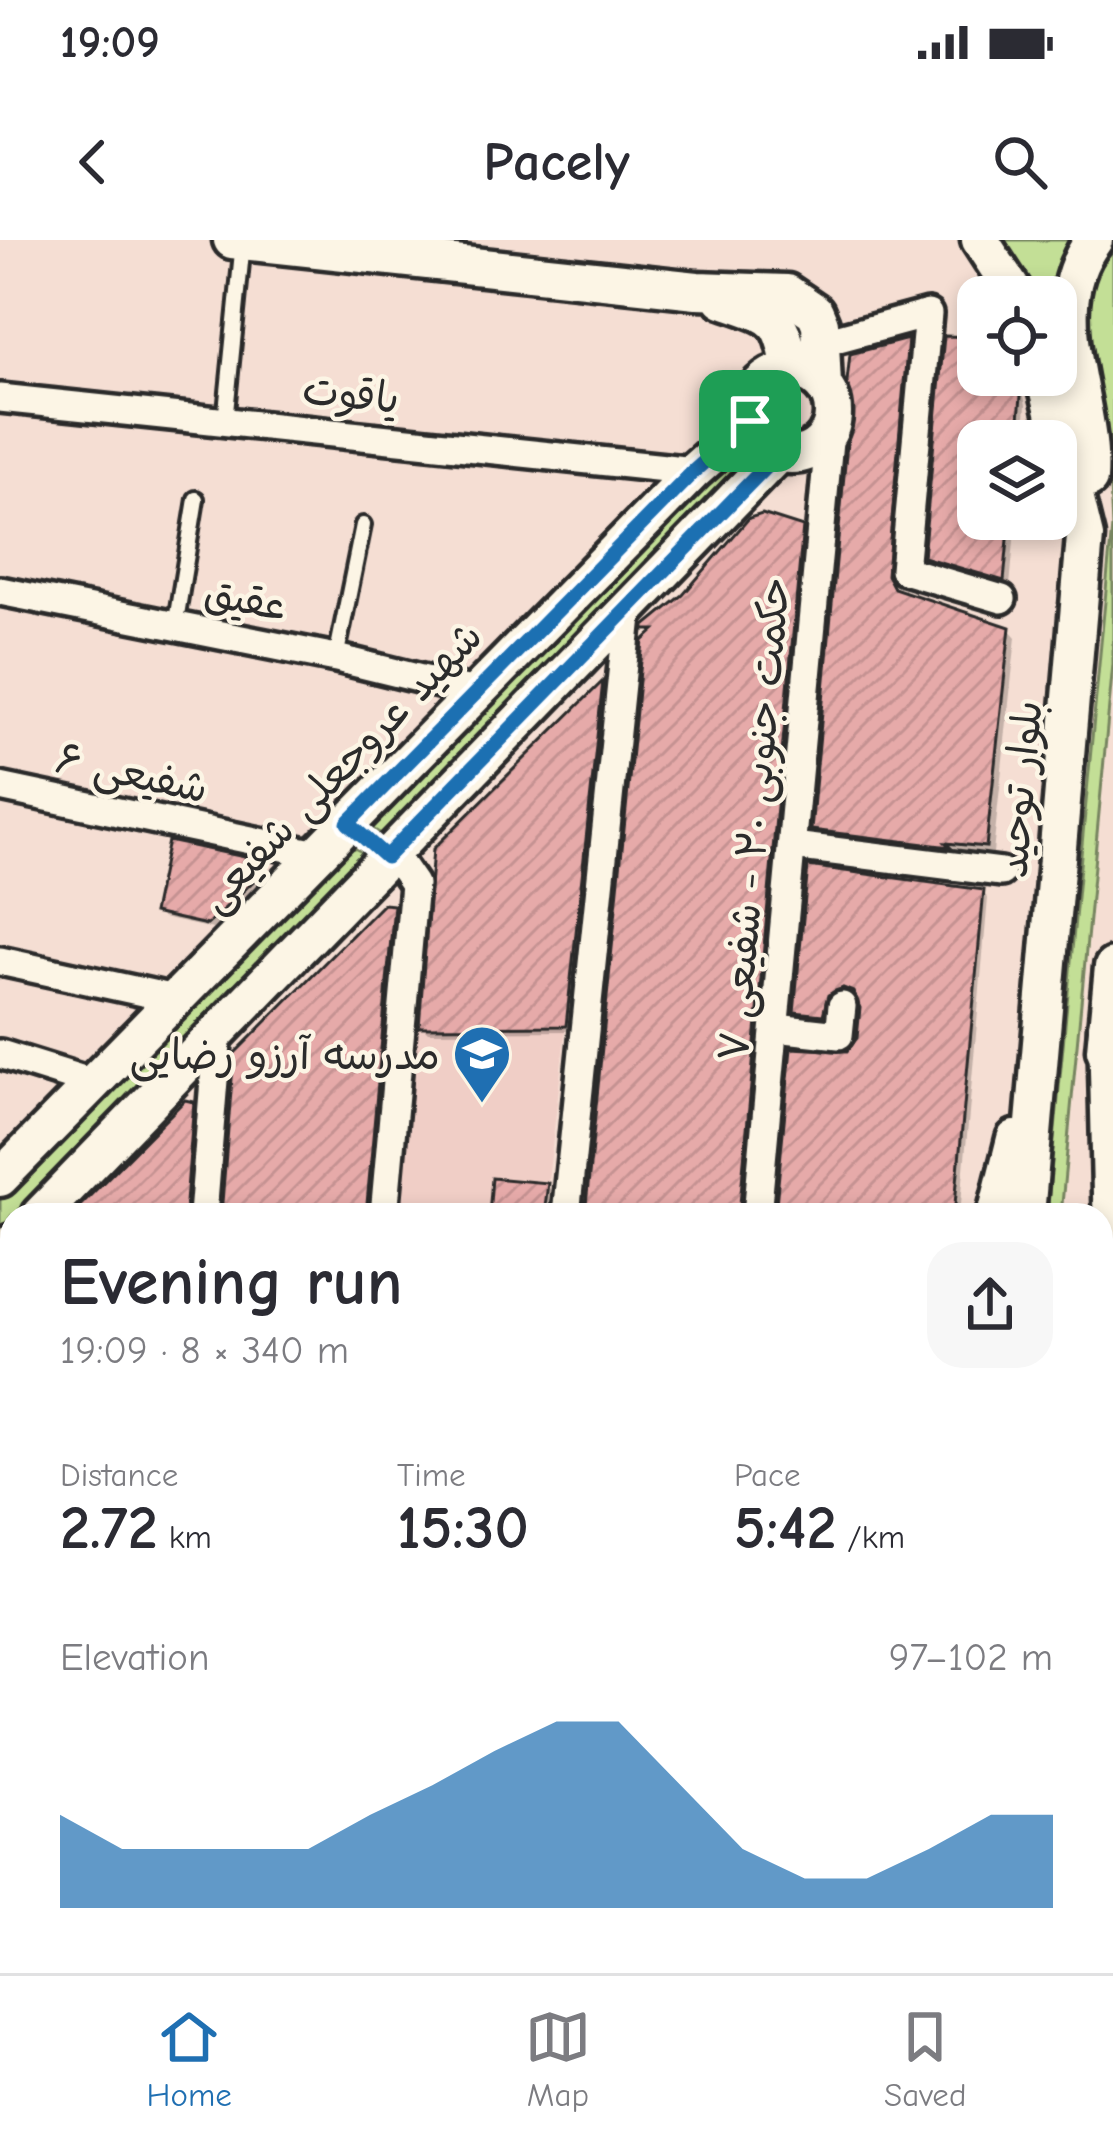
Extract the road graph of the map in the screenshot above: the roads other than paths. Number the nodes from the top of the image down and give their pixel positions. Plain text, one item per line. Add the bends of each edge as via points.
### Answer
1 (232, 240) edge
2 (980, 240) edge
3 (1094, 240) edge
4 (243, 241) edge
5 (1003, 276) edge
6 (698, 290) junction
7 (824, 342) junction
8 (807, 378) junction
9 (1050, 396) edge
10 (0, 398) edge
11 (750, 421) junction
12 (224, 422) junction
13 (830, 430) junction
14 (779, 453) junction
15 (694, 471) junction
16 (196, 499) dead end
17 (363, 525) dead end
18 (1085, 537) junction
19 (0, 591) edge
20 (1002, 599) dead end
21 (629, 606) junction
22 (175, 626) junction
23 (336, 658) junction
24 (475, 692) junction
25 (0, 788) edge
26 (348, 823) junction
27 (793, 846) junction
28 (317, 854) junction
29 (386, 857) junction
30 (1001, 872) dead end
31 (0, 961) edge
32 (1113, 967) edge
33 (175, 999) junction
34 (842, 1006) dead end
35 (1046, 1013) junction
36 (1107, 1027) junction
37 (776, 1028) junction
38 (218, 1030) junction
39 (0, 1054) edge
40 (93, 1083) junction
41 (0, 1178) edge
42 (52, 1203) edge
43 (204, 1203) edge
44 (385, 1203) edge
45 (567, 1203) edge
46 (758, 1203) edge
47 (999, 1203) edge
48 (1027, 1203) edge
49 (1090, 1203) edge
50 (1111, 1203) edge

1 - 4 street
2 - 5 street
3 - 18 street via 1070,287 1090,467
4 - 6 street
4 - 12 lane
6 - 7 street via 788,293 814,312
6 - 8 street via 773,320
7 - 8 street
7 - 20 street via 928,314 904,570
8 - 11 street via 765,379 750,402
8 - 13 street via 832,402
9 - 18 street, بلوار توحید
10 - 12 street, یاقوت
11 - 14 street via 759,442
11 - 15 street, شهید عروجعلی شفیعی
12 - 15 street, یاقوت
13 - 14 street via 811,451
13 - 27 street, حکمت جنوبی ۲۰ - شفیعی ۷
14 - 21 street
15 - 24 street, شهید عروجعلی شفیعی
16 - 22 lane
17 - 23 lane
18 - 35 street, بلوار توحید
19 - 22 street, عقیق
21 - 29 street
21 - 45 street
22 - 23 street, عقیق
23 - 24 street, عقیق
24 - 26 street, شهید عروجعلی شفیعی
25 - 28 street, شفیعی ۶
26 - 28 street, شهید عروجعلی شفیعی
26 - 29 street
27 - 30 street
27 - 37 street, حکمت جنوبی ۲۰ - شفیعی ۷
28 - 33 street, شهید عروجعلی شفیعی
29 - 38 street
29 - 44 street via 414,884 414,898
31 - 33 street
32 - 36 street
33 - 40 street, شهید عروجعلی شفیعی
34 - 37 street via 839,1035
35 - 47 street
35 - 48 street, بلوار توحید
36 - 49 street
36 - 50 street
37 - 46 street, حکمت جنوبی ۲۰ - شفیعی ۷
38 - 42 street
38 - 43 street
39 - 40 street
40 - 41 street, شهید عروجعلی شفیعی

